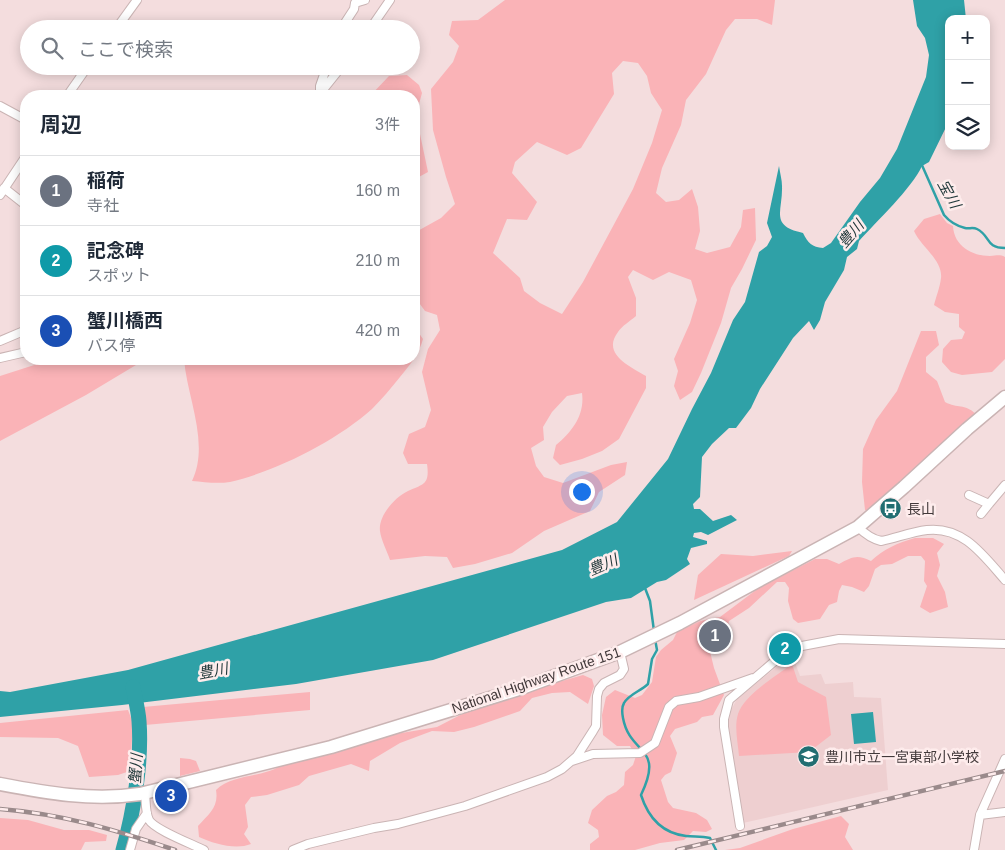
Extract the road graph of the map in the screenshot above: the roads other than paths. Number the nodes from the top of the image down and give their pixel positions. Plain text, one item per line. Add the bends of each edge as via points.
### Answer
1 (137, 0) edge
2 (366, 0) edge
3 (390, 0) edge
4 (353, 2) edge
5 (123, 20) edge
6 (346, 20) edge
7 (376, 20) edge
8 (82, 75) edge
9 (324, 75) edge
10 (335, 75) edge
11 (71, 90) edge
12 (320, 90) edge
13 (323, 90) edge
14 (0, 106) edge
15 (20, 117) edge
16 (20, 165) edge
17 (2, 192) edge
18 (20, 201) edge
19 (20, 332) edge
20 (0, 340) edge
21 (20, 353) edge
22 (0, 358) edge
23 (1005, 397) edge
24 (1005, 485) edge
25 (970, 495) dead end
26 (989, 504) junction
27 (981, 514) dead end
28 (858, 527) junction
29 (1005, 580) edge
30 (1005, 644) edge
31 (620, 652) junction
32 (755, 678) junction
33 (1005, 759) edge
34 (572, 760) junction
35 (0, 784) edge
36 (142, 793) junction
37 (147, 812) junction
38 (1005, 812) edge
39 (980, 815) junction
40 (740, 826) dead end
41 (130, 850) edge
42 (204, 850) edge
43 (296, 850) edge
44 (974, 850) edge

1 - 5 street
2 - 4 street
3 - 7 street
4 - 6 street via 354,9
8 - 11 street
9 - 12 street
10 - 13 street
14 - 15 street
16 - 17 street
17 - 18 street
19 - 20 street
21 - 22 street
23 - 28 highway, National Highway Route 151
24 - 26 street
25 - 26 street
26 - 27 street
28 - 29 street via 881,540 925,530 949,531 971,543
28 - 31 highway, National Highway Route 151
30 - 32 street via 839,639 794,649
31 - 34 street via 624,669 599,689 596,726
31 - 36 highway, National Highway Route 151 via 519,689 331,747
32 - 34 street via 699,697 676,701 669,706 655,743 640,753 593,754
32 - 40 street via 729,700 724,718
33 - 39 street
34 - 43 street via 546,777 465,806 308,844
35 - 36 highway, National Highway Route 151 via 86,797
36 - 37 street
37 - 41 street via 136,829
37 - 42 street via 156,827
38 - 39 street
39 - 44 street

